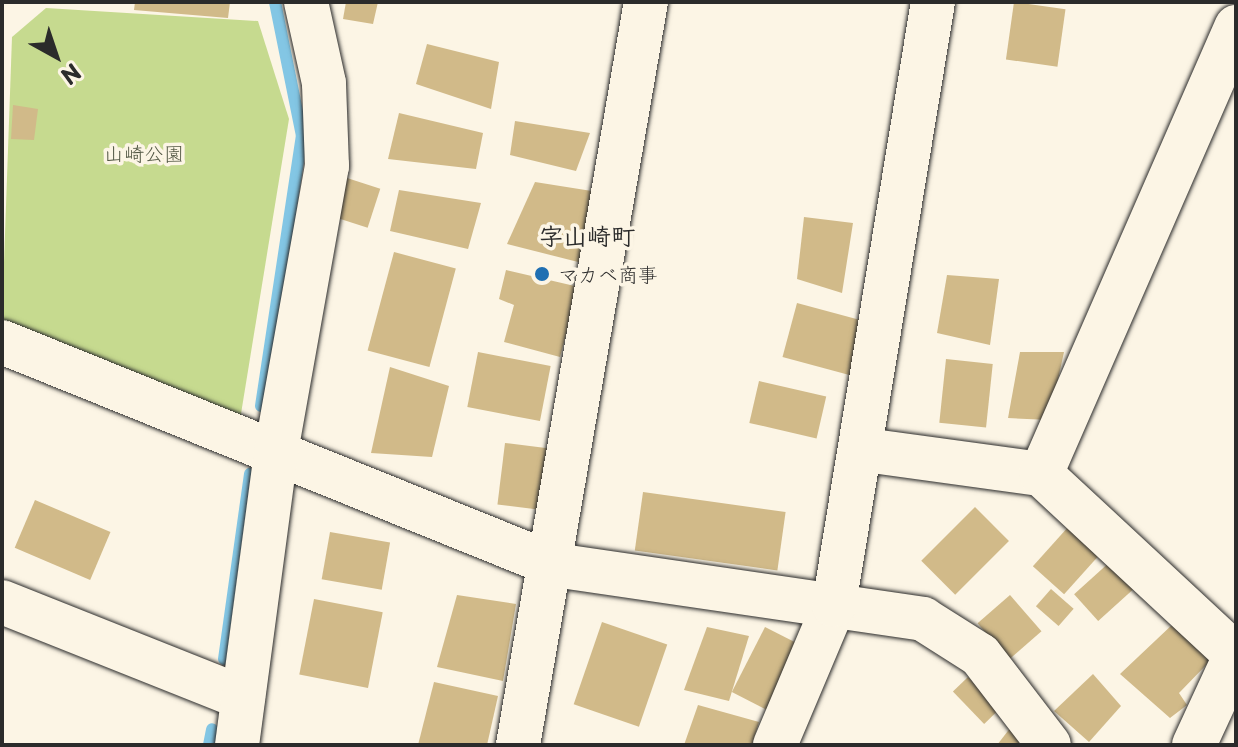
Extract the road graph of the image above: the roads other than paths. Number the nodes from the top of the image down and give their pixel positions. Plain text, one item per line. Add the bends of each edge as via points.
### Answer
1 (306, 2) edge
2 (646, 2) edge
3 (933, 2) edge
4 (1236, 27) edge
5 (2, 342) edge
6 (865, 450) junction
7 (276, 452) junction
8 (1041, 474) junction
9 (554, 565) junction
10 (2, 602) edge
11 (834, 605) junction
12 (1236, 654) edge
13 (243, 698) junction
14 (237, 745) edge
15 (518, 745) edge
16 (775, 745) edge
17 (1049, 745) edge
18 (1194, 745) edge

1 - 7 street via 324,83 327,166
2 - 9 street
3 - 6 street
4 - 8 street
5 - 7 street
6 - 8 street
6 - 11 street
7 - 9 street
7 - 13 street
8 - 12 street
9 - 11 street
9 - 15 street
10 - 13 street
11 - 16 street
11 - 17 street via 923,619 980,655
12 - 18 street
13 - 14 street

